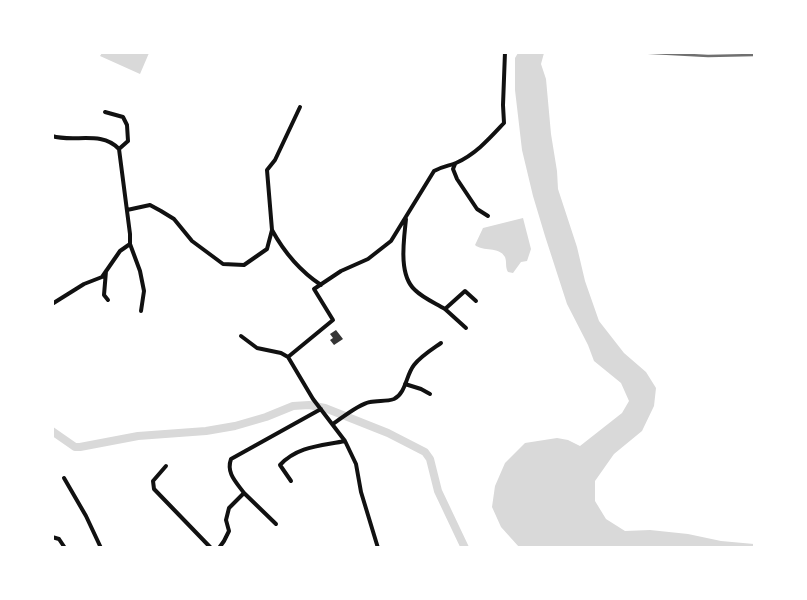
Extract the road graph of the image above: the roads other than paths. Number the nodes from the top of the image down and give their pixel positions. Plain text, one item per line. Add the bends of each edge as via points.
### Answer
1 (505, 52) edge
2 (300, 107) dead end
3 (105, 112) dead end
4 (52, 136) edge
5 (119, 149) junction
6 (455, 164) junction
7 (127, 210) junction
8 (406, 216) junction
9 (488, 216) dead end
10 (272, 230) junction
11 (130, 244) junction
12 (106, 272) junction
13 (320, 285) junction
14 (108, 300) dead end
15 (476, 301) dead end
16 (52, 304) edge
17 (445, 309) junction
18 (141, 311) dead end
19 (466, 328) dead end
20 (241, 336) dead end
21 (441, 343) dead end
22 (288, 357) junction
23 (406, 384) junction
24 (430, 394) dead end
25 (321, 409) junction
26 (333, 424) junction
27 (345, 442) junction
28 (166, 466) dead end
29 (64, 478) dead end
30 (291, 481) dead end
31 (244, 493) junction
32 (276, 524) dead end
33 (52, 537) edge
34 (224, 546) edge
35 (65, 548) edge
36 (101, 548) edge
37 (212, 548) edge
38 (219, 548) edge
39 (378, 548) edge

1 - 6 street via 504,123 478,151
2 - 10 street via 267,170
3 - 5 street via 122,117 127,124 128,141
4 - 5 street via 66,139 89,137 113,143
5 - 7 street
6 - 8 street via 434,171
6 - 9 street via 452,168 457,179 477,209
7 - 10 street via 150,205 161,211 174,219 192,241 223,264 244,266 267,249
7 - 11 street
8 - 13 street via 391,241
8 - 17 street via 402,258 406,275 414,289
10 - 13 street via 306,275
11 - 12 street
11 - 18 street via 144,291
12 - 14 street via 104,296
12 - 16 street
13 - 22 street via 314,289 333,320
15 - 17 street via 465,291
17 - 19 street
20 - 22 street via 257,348
21 - 23 street via 413,367
22 - 25 street
23 - 24 street
23 - 26 street via 394,399 370,402
25 - 26 street
25 - 31 street via 231,459 228,466 230,474
26 - 27 street
27 - 30 street via 298,450 280,465
27 - 39 street via 356,464
28 - 37 street via 153,481 154,489
29 - 36 street
31 - 32 street
31 - 34 street via 228,508 226,520 229,531
33 - 35 street via 59,539
34 - 38 street

